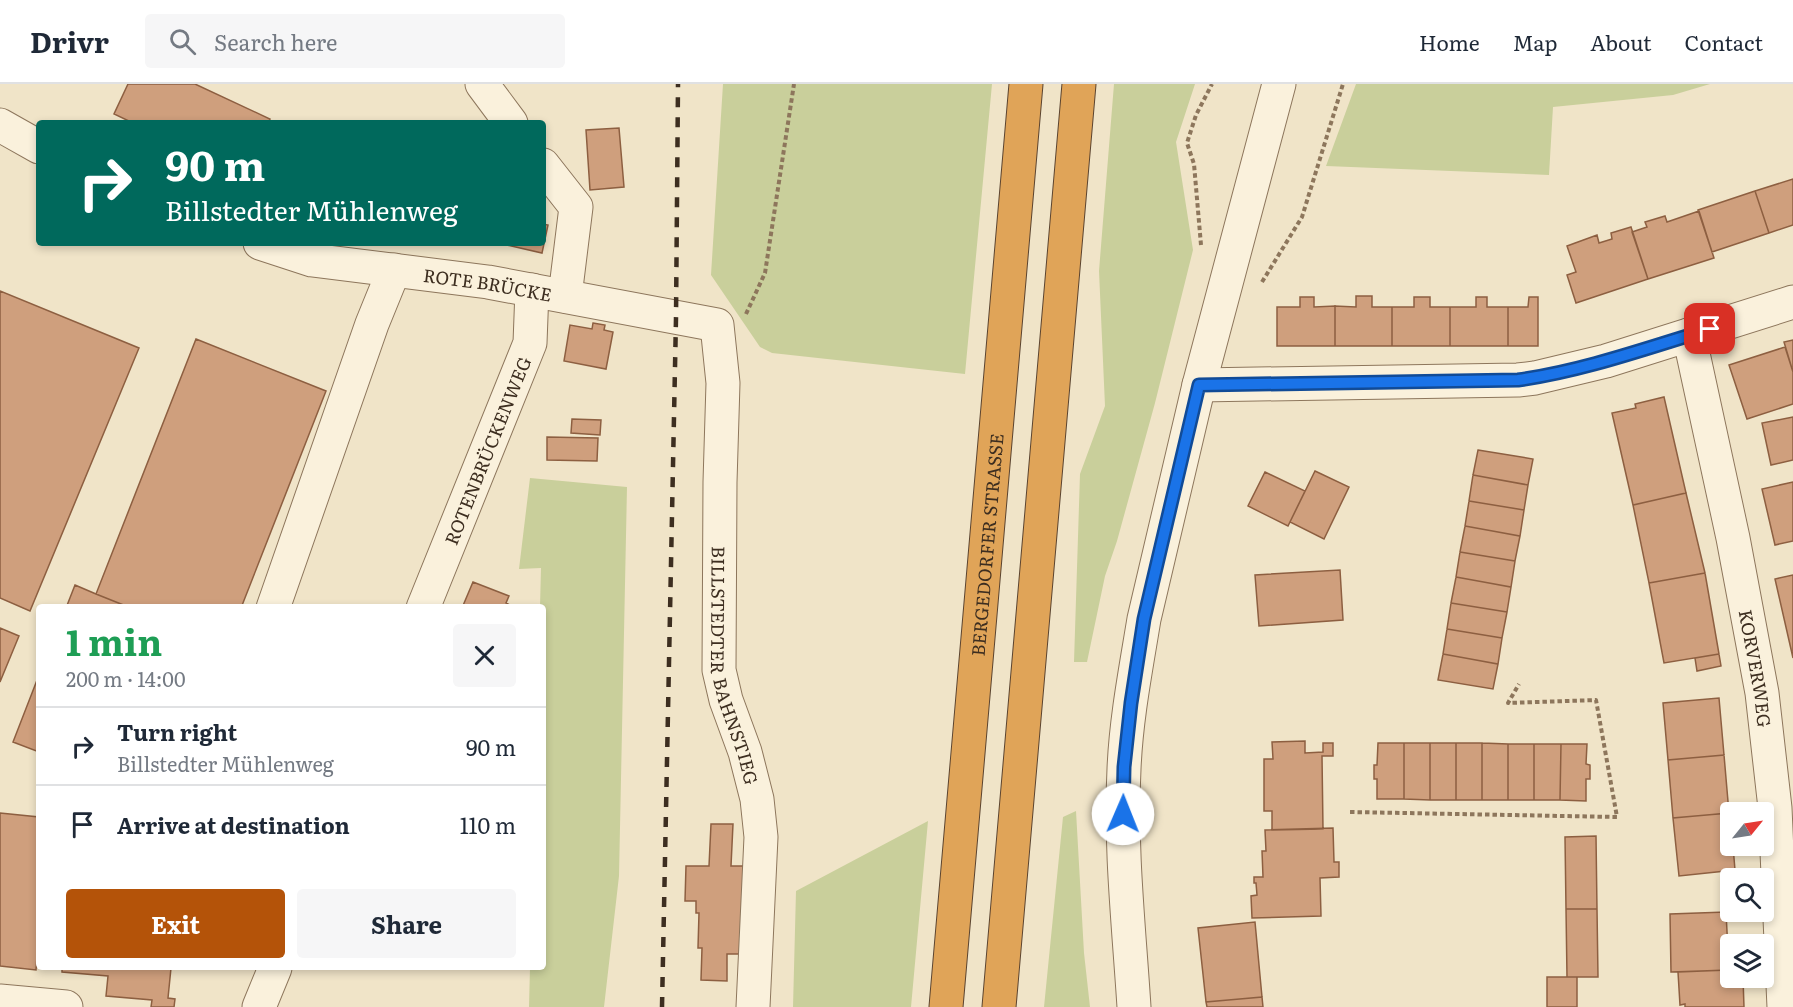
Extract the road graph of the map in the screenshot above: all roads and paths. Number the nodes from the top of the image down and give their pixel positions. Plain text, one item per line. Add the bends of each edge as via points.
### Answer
1 (482, 84) edge
2 (794, 84) edge
3 (1026, 84) edge
4 (1079, 84) edge
5 (1212, 84) edge
6 (1279, 84) edge
7 (1343, 84) edge
8 (509, 120) edge
9 (0, 125) edge
10 (36, 145) edge
11 (546, 169) edge
12 (269, 246) edge
13 (1202, 254) dead end
14 (394, 270) junction
15 (1260, 285) dead end
16 (532, 290) junction
17 (565, 296) junction
18 (1793, 302) edge
19 (730, 323) junction
20 (1689, 335) junction
21 (1199, 385) junction
22 (274, 604) edge
23 (425, 604) edge
24 (1520, 684) dead end
25 (1784, 806) edge
26 (1350, 812) dead end
27 (274, 970) edge
28 (0, 1001) edge
29 (66, 1007) edge
30 (259, 1007) edge
31 (753, 1007) edge
32 (946, 1007) edge
33 (999, 1007) edge
34 (1134, 1007) edge
35 (1784, 1007) edge

1 - 8 street
2 - 19 path via 765,273
3 - 32 highway, BERGEDORFER STRASSE
4 - 33 highway
5 - 13 path via 1187,143 1194,164
6 - 21 street
7 - 15 path via 1302,216
9 - 10 street
11 - 17 street via 576,207
12 - 14 street, ROTE BRÜCKE via 312,260
14 - 16 street, ROTE BRÜCKE
14 - 22 street
16 - 17 street, ROTE BRÜCKE
16 - 23 street, ROTENBRÜCKENWEG via 530,343
17 - 19 street, ROTE BRÜCKE
18 - 20 street
19 - 31 street, BILLSTEDTER BAHNSTIEG via 723,383 719,670 745,752 761,837
20 - 21 street via 1606,361 1518,380
20 - 25 street, KORVERWEG
21 - 34 street via 1144,619 1124,767 1123,838
24 - 26 path via 1508,703 1596,700 1617,817
25 - 35 street, KORVERWEG
27 - 30 street
28 - 29 street

